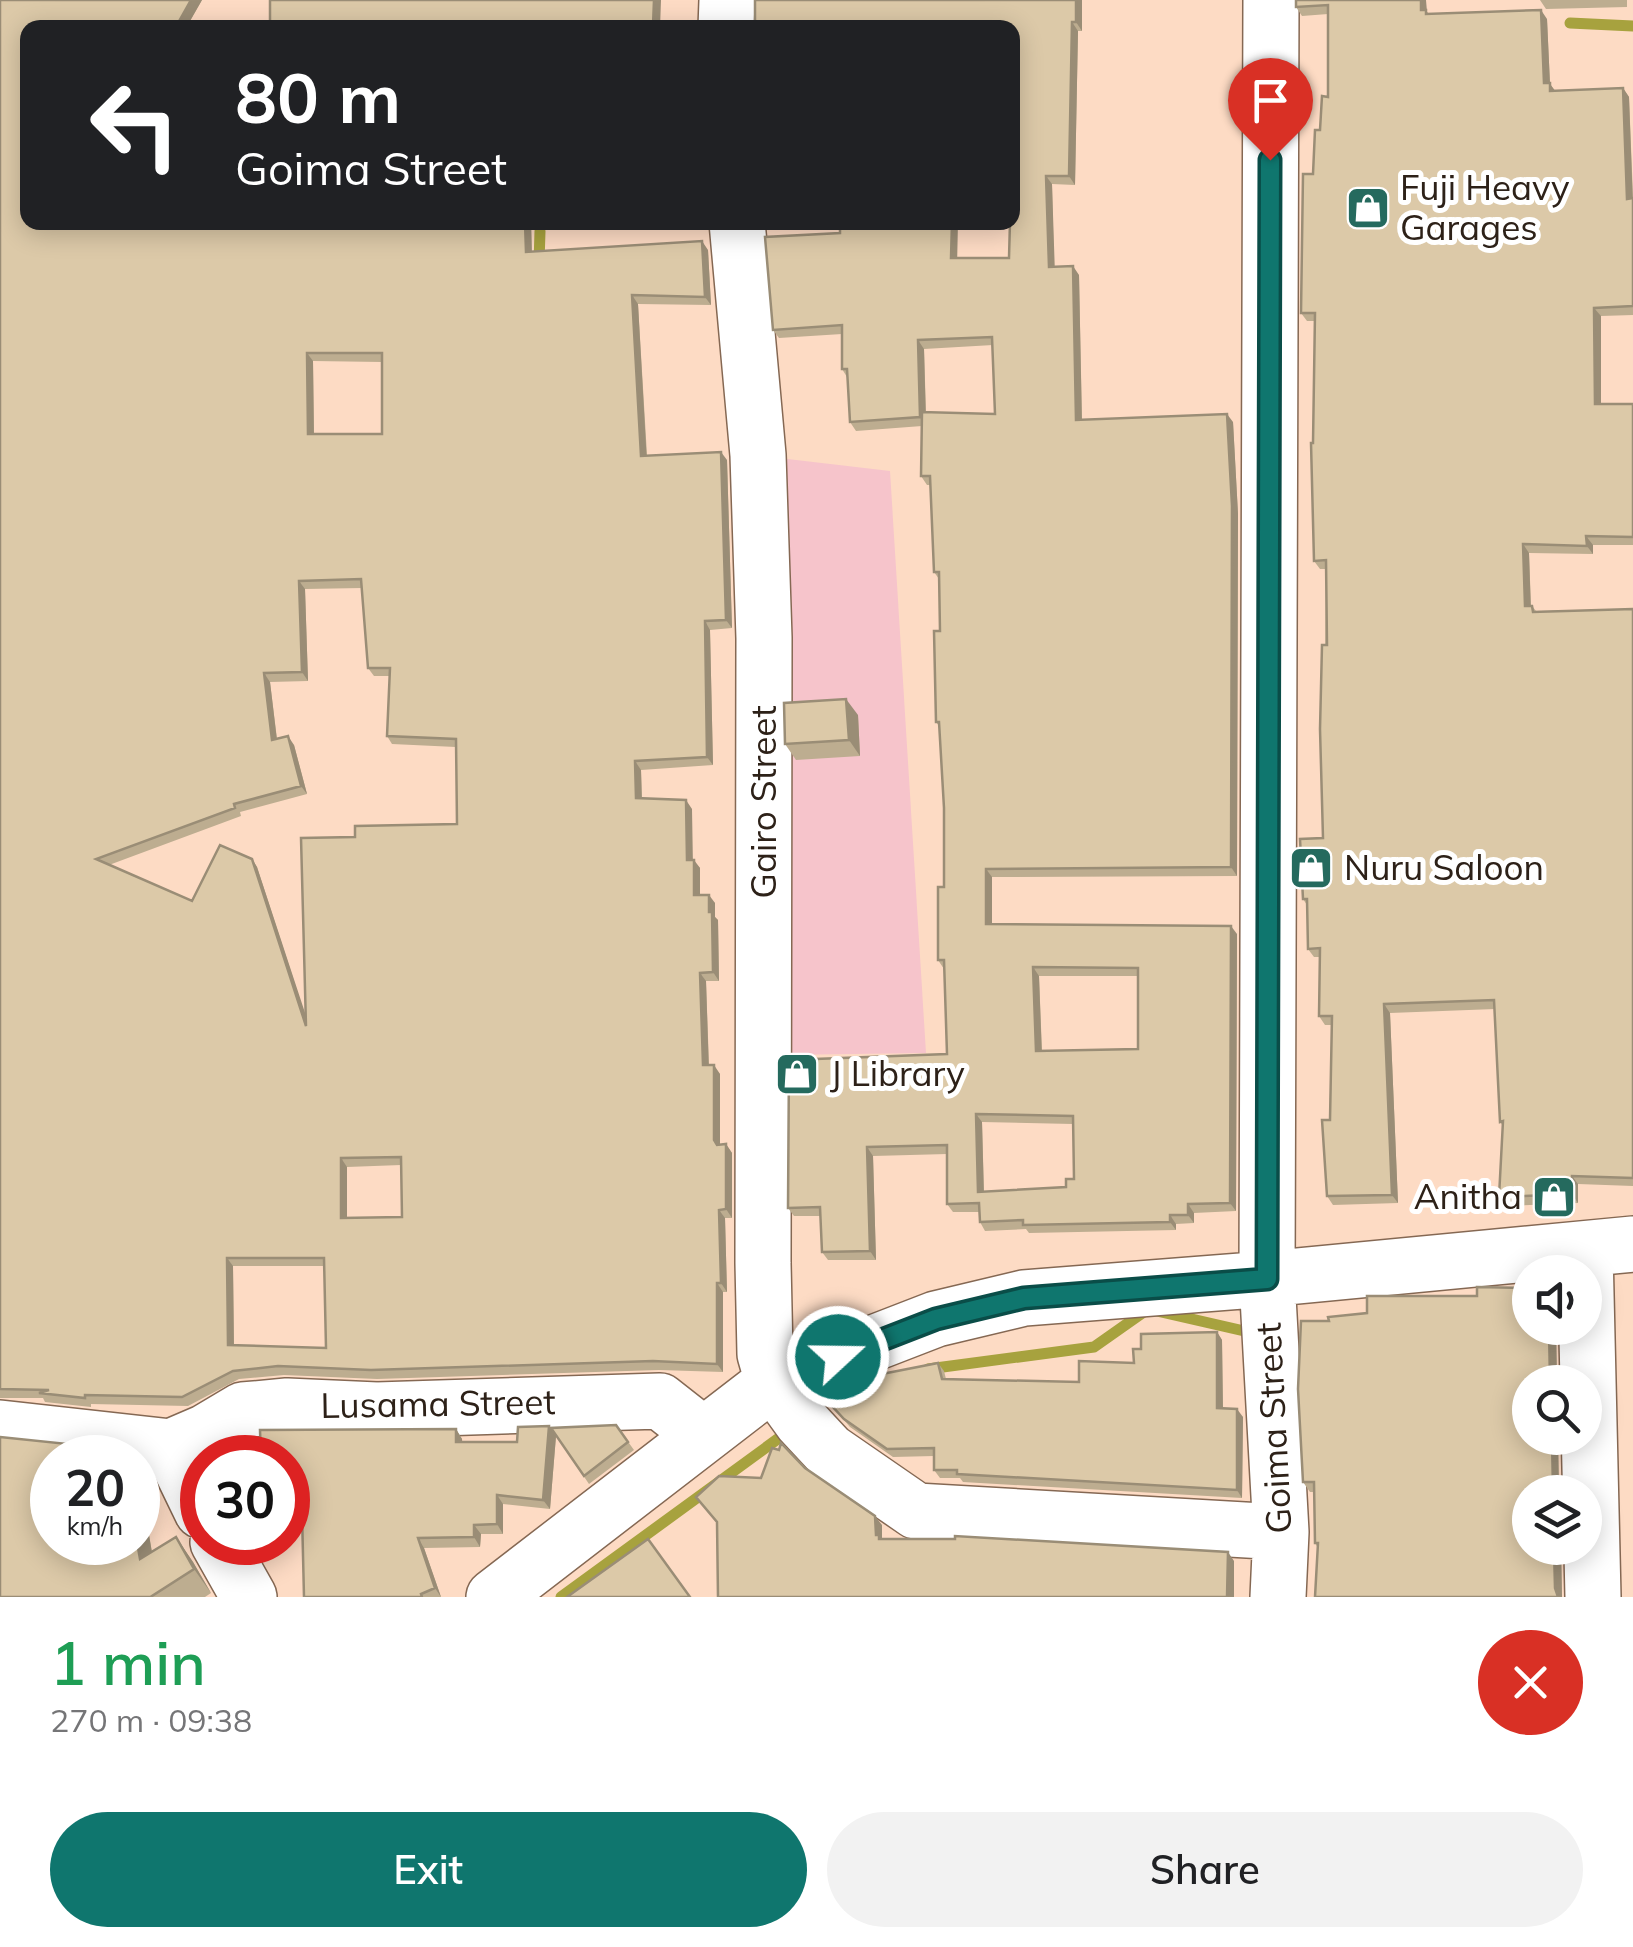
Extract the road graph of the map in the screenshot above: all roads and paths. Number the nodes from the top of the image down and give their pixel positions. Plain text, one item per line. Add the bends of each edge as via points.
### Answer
1 (1271, 0) edge
2 (738, 230) edge
3 (1609, 1248) edge
4 (1267, 1279) junction
5 (774, 1382) junction
6 (0, 1428) edge
7 (702, 1434) junction
8 (172, 1447) junction
9 (180, 1464) edge
10 (1280, 1532) junction
11 (231, 1565) edge
12 (248, 1597) edge
13 (494, 1597) edge
14 (1278, 1597) edge
15 (1592, 1597) edge

1 - 4 street, Goima Street
2 - 5 street, Gairo Street via 758,455 764,638 763,1263 765,1354
3 - 4 street
3 - 15 street
4 - 5 street via 1024,1298 936,1319
4 - 10 street, Goima Street
5 - 7 street
5 - 10 street via 830,1451 916,1511
6 - 8 street
7 - 8 street, Lusama Street via 660,1401 377,1410 287,1406 243,1410
7 - 13 street
8 - 9 street
10 - 14 street, Goima Street
11 - 12 street

